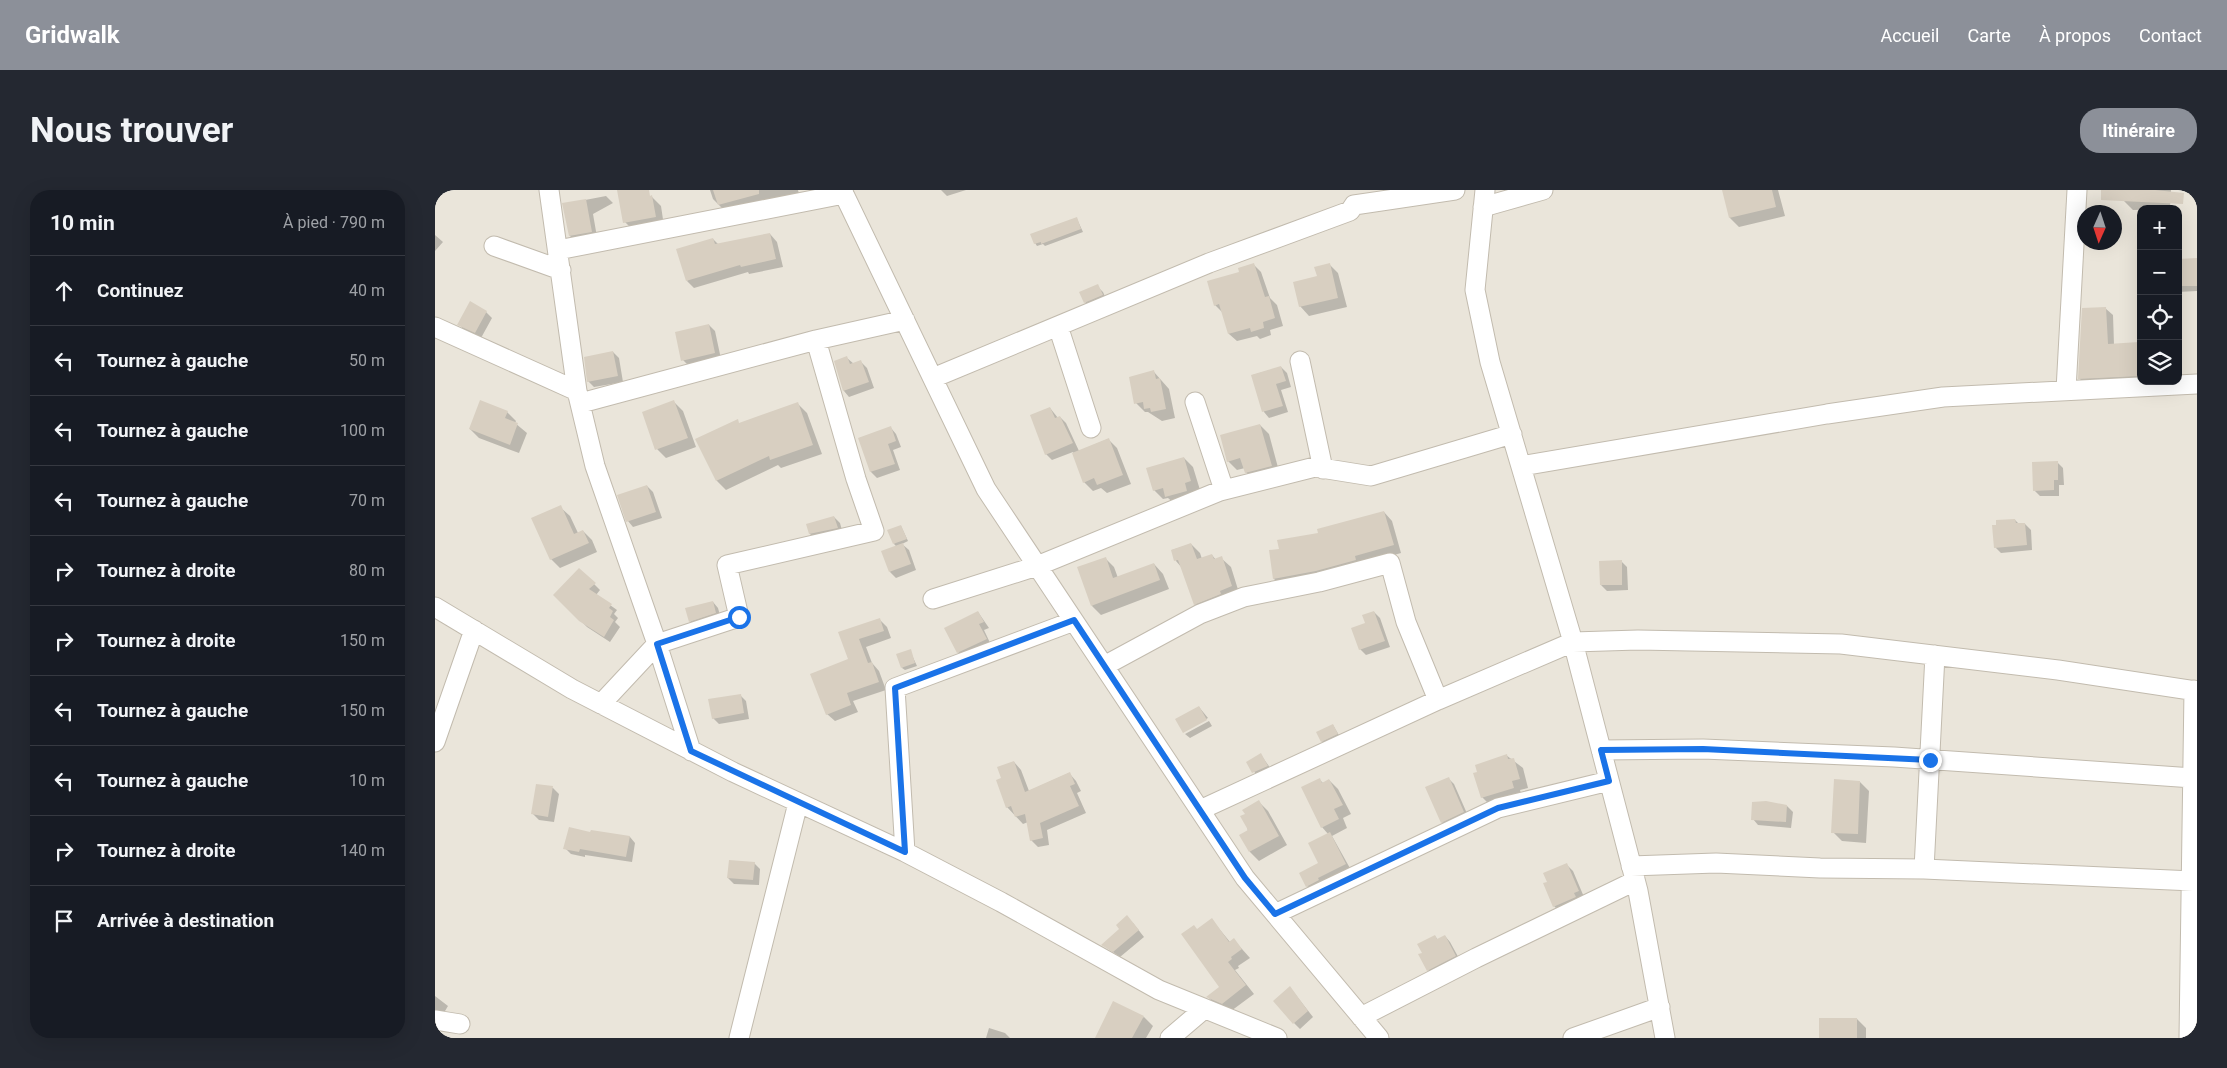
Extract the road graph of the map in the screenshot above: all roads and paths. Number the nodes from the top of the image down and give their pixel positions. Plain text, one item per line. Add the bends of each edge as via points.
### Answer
1 (549, 190) edge
2 (1455, 190) edge
3 (1543, 190) edge
4 (2077, 190) edge
5 (843, 192) edge
6 (1484, 199) edge
7 (494, 246) dead end
8 (558, 250) junction
9 (561, 270) junction
10 (905, 320) junction
11 (1058, 326) junction
12 (435, 327) edge
13 (816, 340) junction
14 (1301, 361) dead end
15 (933, 378) junction
16 (2197, 384) edge
17 (2066, 390) junction
18 (579, 397) junction
19 (1195, 402) dead end
20 (1091, 428) dead end
21 (1511, 434) junction
22 (1521, 466) junction
23 (1323, 469) junction
24 (1224, 490) junction
25 (1037, 566) junction
26 (933, 599) dead end
27 (435, 607) edge
28 (1074, 620) junction
29 (474, 630) junction
30 (1573, 642) junction
31 (657, 644) junction
32 (1935, 655) junction
33 (1104, 666) junction
34 (2196, 691) edge
35 (1438, 700) junction
36 (601, 704) junction
37 (435, 742) edge
38 (1601, 750) junction
39 (691, 751) junction
40 (1930, 760) junction
41 (2193, 778) junction
42 (1609, 781) junction
43 (798, 803) junction
44 (1200, 810) junction
45 (905, 852) junction
46 (1924, 869) junction
47 (1633, 873) junction
48 (2193, 881) junction
49 (1275, 914) junction
50 (1659, 1007) junction
51 (1204, 1009) junction
52 (1361, 1017) junction
53 (435, 1020) edge
54 (460, 1024) dead end
55 (739, 1038) edge
56 (1170, 1038) edge
57 (1277, 1038) edge
58 (1379, 1038) edge
59 (1573, 1038) edge
60 (1665, 1038) edge
61 (2189, 1038) edge

1 - 8 street
2 - 11 street via 1354,205 1349,211 1209,263
3 - 6 street
4 - 17 street
5 - 8 street
5 - 10 street
6 - 21 street via 1475,290 1490,362
7 - 9 street
8 - 9 street
9 - 18 street
10 - 13 street
10 - 15 street
11 - 15 street
11 - 20 street
12 - 18 street
13 - 18 street
13 - 31 street via 874,530 727,566 739,617
14 - 23 street
15 - 25 street via 986,489
16 - 17 street
17 - 22 street via 1943,397
18 - 31 street via 595,466
19 - 24 street
21 - 22 street
21 - 23 street via 1371,476
22 - 30 street
23 - 24 street via 1315,467
24 - 25 street
25 - 26 street
25 - 28 street
27 - 29 street
28 - 33 street
28 - 45 street via 895,688
29 - 36 street
29 - 37 street
30 - 32 street via 1841,644
30 - 35 street
30 - 38 street
31 - 36 street
31 - 39 street
32 - 34 street
32 - 40 street
33 - 35 street via 1200,614 1244,597 1319,582 1390,562 1406,622
33 - 44 street
34 - 41 street
35 - 44 street
36 - 39 street
38 - 40 street via 1703,749
38 - 42 street
39 - 43 street
40 - 41 street
40 - 46 street
41 - 48 street
42 - 47 street
42 - 49 street via 1498,808
43 - 45 street
43 - 55 street
44 - 49 street via 1245,878
45 - 51 street via 1159,990
46 - 47 street via 1716,863
46 - 48 street
47 - 50 street
47 - 52 street
48 - 61 street
49 - 52 street
50 - 59 street
50 - 60 street
51 - 56 street
51 - 57 street
52 - 58 street
53 - 54 street

